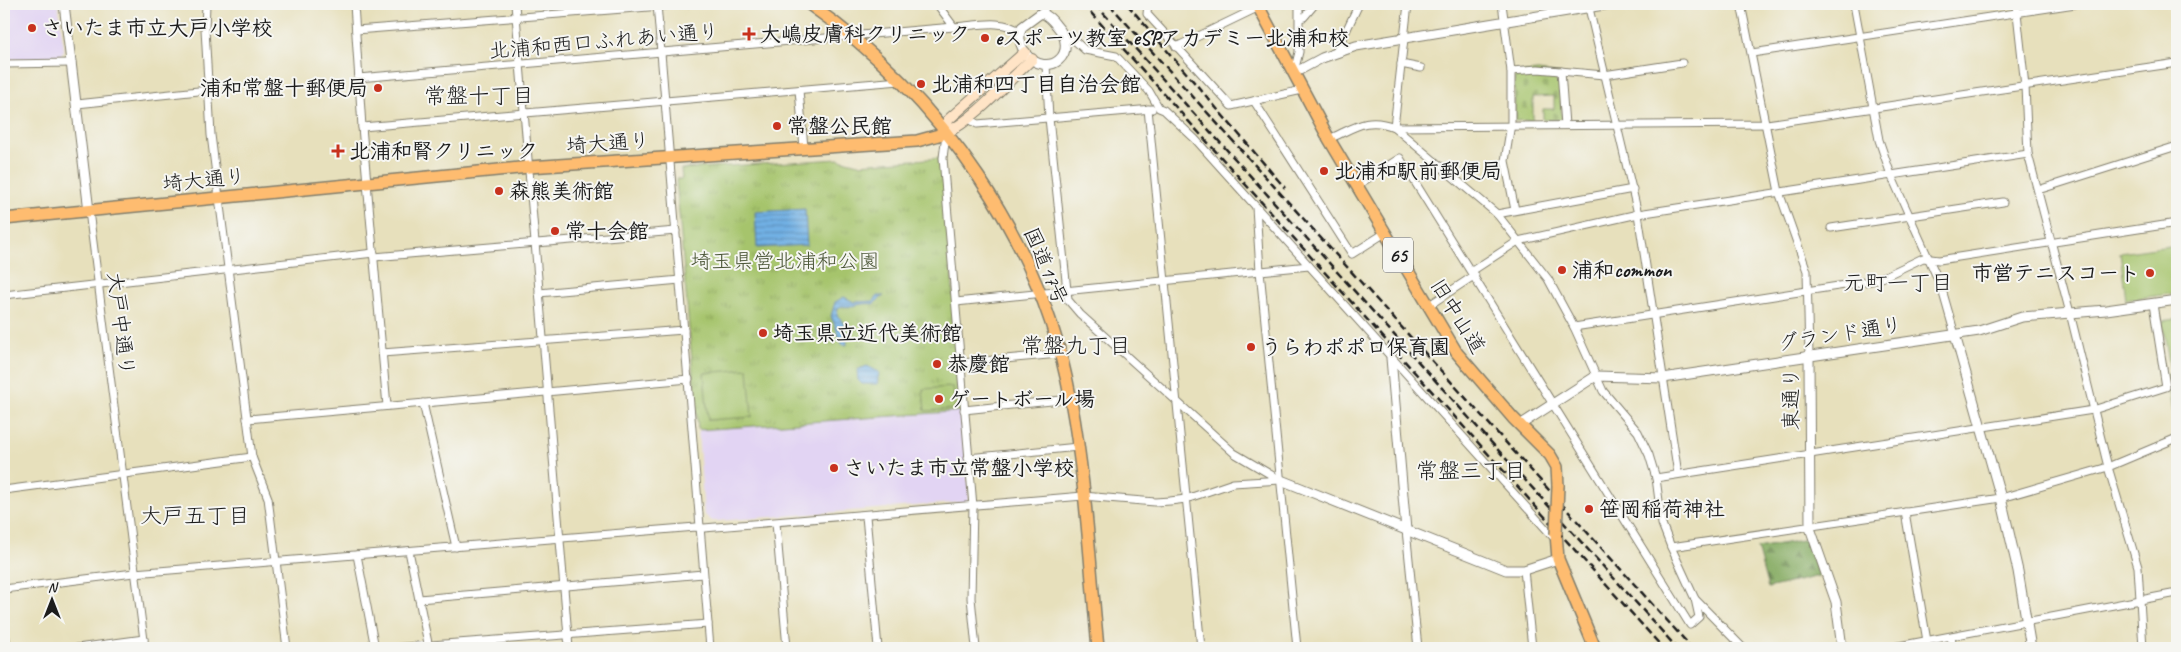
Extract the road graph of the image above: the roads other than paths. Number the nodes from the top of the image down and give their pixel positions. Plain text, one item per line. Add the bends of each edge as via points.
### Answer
1 (64, 4) edge
2 (206, 4) edge
3 (354, 4) edge
4 (515, 4) edge
5 (687, 4) edge
6 (809, 4) edge
7 (936, 4) edge
8 (1048, 4) edge
9 (1148, 4) edge
10 (1299, 4) edge
11 (1315, 4) edge
12 (1359, 4) edge
13 (1408, 4) edge
14 (1502, 4) edge
15 (1610, 4) edge
16 (1741, 4) edge
17 (1854, 4) edge
18 (2016, 4) edge
19 (2075, 4) edge
20 (657, 5) edge
21 (1589, 5) edge
22 (1258, 6) edge
23 (1041, 13) junction
24 (2017, 13) junction
25 (516, 17) junction
26 (1300, 18) junction
27 (1506, 21) junction
28 (954, 27) junction
29 (356, 30) junction
30 (1020, 32) junction
31 (1860, 36) junction
32 (853, 37) junction
33 (1404, 37) junction
34 (1066, 38) junction
35 (1176, 47) junction
36 (1336, 52) junction
37 (1752, 53) junction
38 (661, 54) junction
39 (1028, 56) junction
40 (72, 63) junction
41 (1682, 63) dead end
42 (2177, 63) edge
43 (4, 64) edge
44 (1401, 64) junction
45 (1046, 65) junction
46 (520, 66) junction
47 (1421, 68) dead end
48 (1511, 71) junction
49 (1561, 71) junction
50 (1294, 73) junction
51 (1604, 75) junction
52 (358, 78) junction
53 (900, 80) junction
54 (2026, 86) junction
55 (208, 90) junction
56 (800, 90) junction
57 (1302, 90) junction
58 (1254, 101) junction
59 (665, 102) junction
60 (77, 104) junction
61 (1159, 108) junction
62 (1148, 109) junction
63 (1872, 109) junction
64 (524, 113) junction
65 (968, 118) junction
66 (1049, 118) junction
67 (1511, 124) junction
68 (1565, 124) junction
69 (1616, 124) junction
70 (1767, 124) junction
71 (362, 127) junction
72 (1394, 127) junction
73 (946, 133) junction
74 (1329, 139) junction
75 (2177, 146) edge
76 (804, 148) junction
77 (2028, 154) junction
78 (670, 157) junction
79 (529, 167) junction
80 (1892, 175) junction
81 (368, 182) junction
82 (1356, 186) junction
83 (1633, 189) junction
84 (2038, 190) junction
85 (1779, 192) junction
86 (219, 197) junction
87 (2003, 202) dead end
88 (1256, 207) junction
89 (1515, 210) junction
90 (88, 211) junction
91 (1496, 214) junction
92 (1638, 214) junction
93 (1910, 218) junction
94 (4, 219) edge
95 (2177, 223) edge
96 (1831, 228) dead end
97 (676, 232) junction
98 (1385, 233) junction
99 (1518, 241) junction
100 (2052, 242) junction
101 (535, 243) junction
102 (374, 255) junction
103 (1929, 259) junction
104 (1309, 266) junction
105 (228, 268) junction
106 (1260, 271) junction
107 (1473, 273) junction
108 (680, 280) junction
109 (1165, 280) junction
110 (98, 283) junction
111 (1808, 290) junction
112 (1067, 291) junction
113 (539, 293) junction
114 (1040, 294) junction
115 (4, 295) edge
116 (2177, 300) edge
117 (956, 302) junction
118 (2153, 304) junction
119 (1428, 306) junction
120 (2070, 313) junction
121 (1654, 314) junction
122 (1574, 327) junction
123 (684, 330) junction
124 (1955, 334) junction
125 (543, 341) junction
126 (382, 353) junction
127 (1059, 354) junction
128 (1809, 356) junction
129 (1391, 358) junction
130 (961, 362) junction
131 (1596, 376) junction
132 (1663, 378) junction
133 (689, 379) junction
134 (548, 392) junction
135 (1071, 399) junction
136 (1178, 402) junction
137 (1553, 402) junction
138 (424, 403) junction
139 (387, 406) junction
140 (964, 410) junction
141 (2093, 410) junction
142 (247, 419) junction
143 (1520, 425) junction
144 (1980, 426) junction
145 (2177, 438) edge
146 (1078, 447) junction
147 (1809, 453) junction
148 (252, 457) junction
149 (968, 458) junction
150 (2108, 467) junction
151 (1678, 474) junction
152 (123, 475) junction
153 (1656, 478) junction
154 (1281, 480) junction
155 (4, 490) edge
156 (1083, 496) junction
157 (2001, 498) junction
158 (1186, 499) junction
159 (973, 506) junction
160 (1905, 512) junction
161 (866, 516) junction
162 (776, 523) junction
163 (700, 527) junction
164 (1810, 528) junction
165 (1406, 530) junction
166 (1556, 536) junction
167 (560, 538) junction
168 (456, 547) junction
169 (1671, 547) junction
170 (409, 552) junction
171 (357, 555) junction
172 (1558, 559) junction
173 (276, 562) junction
174 (1524, 570) junction
175 (134, 574) junction
176 (703, 574) junction
177 (564, 587) junction
178 (4, 589) edge
179 (2177, 593) edge
180 (419, 599) junction
181 (1695, 599) junction
182 (2140, 600) junction
183 (4, 623) edge
184 (2027, 623) junction
185 (708, 624) junction
186 (568, 635) junction
187 (1951, 637) junction
188 (144, 639) junction
189 (1927, 642) junction
190 (429, 647) edge
191 (7, 648) edge
192 (77, 648) edge
193 (145, 648) edge
194 (287, 648) edge
195 (375, 648) edge
196 (392, 648) edge
197 (569, 648) edge
198 (710, 648) edge
199 (788, 648) edge
200 (878, 648) edge
201 (976, 648) edge
202 (1098, 648) edge
203 (1201, 648) edge
204 (1297, 648) edge
205 (1418, 648) edge
206 (1532, 648) edge
207 (1595, 648) edge
208 (1743, 648) edge
209 (1842, 648) edge
210 (1888, 648) edge
211 (1953, 648) edge
212 (2031, 648) edge
213 (2143, 648) edge

1 - 40 street, 大戸中通り
2 - 55 street
3 - 29 street
4 - 25 street
5 - 20 street
6 - 32 main road, 国道17号
7 - 28 street
8 - 23 street
9 - 35 street via 1148,14
10 - 26 street
11 - 26 street
12 - 36 street
13 - 33 street
14 - 27 street
15 - 21 street
16 - 37 street, 東通り
17 - 31 street
18 - 24 street
19 - 24 street
20 - 25 street
20 - 38 street
21 - 27 street
21 - 51 street
22 - 35 street
22 - 50 main road, 旧中山道 / 65
23 - 30 street
23 - 34 street via 1046,14
24 - 31 street
24 - 54 street
25 - 29 street
25 - 46 street
26 - 50 street via 1299,52
27 - 33 street
27 - 48 street
28 - 30 street, 北浦和西口ふれあい通り via 1004,24
28 - 32 street, 北浦和西口ふれあい通り
29 - 52 street
30 - 39 street via 1021,45
31 - 37 street
31 - 63 street
32 - 38 street, 北浦和西口ふれあい通り
32 - 53 main road, 国道17号
33 - 36 street
33 - 44 street
34 - 45 street via 1063,54 1055,63
34 - 61 street via 1085,50 1116,56 1149,91
35 - 58 street via 1231,106
36 - 50 street
37 - 70 street, 東通り
38 - 46 street, 北浦和西口ふれあい通り
38 - 59 street
39 - 45 street
39 - 65 main road
39 - 73 main road via 948,120
40 - 43 street
40 - 60 street, 大戸中通り
41 - 51 street
42 - 54 street
44 - 47 street
44 - 72 street
45 - 66 street
46 - 52 street, 北浦和西口ふれあい通り
46 - 64 street
48 - 49 street
48 - 67 street
49 - 51 street
49 - 68 street
50 - 57 main road, 旧中山道 / 65
51 - 69 street
52 - 71 street
53 - 56 street
53 - 73 main road, 国道17号
54 - 63 street
54 - 77 street
55 - 60 street
55 - 86 street
56 - 59 street
56 - 76 street
57 - 58 street
57 - 74 main road, 旧中山道 / 65
58 - 98 street via 1352,254
59 - 64 street
59 - 78 street
60 - 90 street, 大戸中通り
61 - 62 street
61 - 88 street via 1195,139
62 - 66 street
62 - 109 street
63 - 70 street
63 - 80 street
64 - 71 street
64 - 79 street
65 - 66 street via 977,124
65 - 73 main road
66 - 112 street
67 - 68 street
67 - 72 street
67 - 89 street via 1505,161
68 - 69 street
69 - 70 street
69 - 83 street
70 - 85 street, 東通り
71 - 81 street
72 - 74 street via 1367,121
72 - 91 street
73 - 76 main road, 埼大通り via 918,141
73 - 114 main road, 国道17号 via 997,204
73 - 117 street via 943,158
74 - 82 main road, 旧中山道 / 65
75 - 84 street
76 - 78 main road, 埼大通り
77 - 80 street
77 - 84 street
78 - 79 main road, 埼大通り
78 - 97 street
79 - 81 main road, 埼大通り
79 - 101 street
80 - 85 street
80 - 93 street
81 - 86 main road, 埼大通り
81 - 102 street
82 - 98 main road, 旧中山道 / 65
82 - 107 street via 1400,158
83 - 89 street
83 - 92 street
84 - 100 street
85 - 92 street
85 - 111 street, 東通り via 1807,271
86 - 90 main road, 埼大通り
86 - 105 street
87 - 93 street
88 - 104 street
88 - 106 street
89 - 91 street
90 - 94 main road, 埼大通り
90 - 110 street, 大戸中通り
91 - 99 street
92 - 99 street
92 - 121 street
93 - 96 street
93 - 103 street
95 - 100 street
97 - 101 street
97 - 108 street
98 - 119 main road, 旧中山道 / 65
99 - 107 street
99 - 122 street via 1548,279
100 - 103 street
100 - 120 street
101 - 102 street
101 - 113 street
102 - 105 street
102 - 126 street
103 - 111 street via 1923,258 1877,280
103 - 124 street
104 - 106 street
104 - 129 street
105 - 110 street
105 - 142 street
106 - 109 street
106 - 154 street
107 - 119 street
107 - 137 street
108 - 113 street
108 - 123 street
109 - 112 street
109 - 136 street
110 - 115 street
110 - 152 street, 大戸中通り
111 - 121 street
111 - 128 street, 東通り
112 - 114 street
112 - 136 street via 1068,300 1079,312
113 - 125 street
114 - 117 street
114 - 127 main road, 国道17号
116 - 118 street, グランド通り
117 - 130 street
118 - 120 street, グランド通り
118 - 141 street via 2166,387
119 - 143 main road, 旧中山道 / 65 via 1462,360
120 - 124 street, グランド通り via 2022,317
120 - 141 street
121 - 122 street
121 - 132 street
122 - 131 street
123 - 125 street
123 - 133 street
124 - 128 street, グランド通り
124 - 144 street
125 - 126 street
125 - 134 street
126 - 139 street
127 - 130 street
127 - 135 main road, 国道17号
128 - 132 street, グランド通り
128 - 147 street, 東通り
129 - 165 street
129 - 166 street
130 - 140 street
131 - 132 street, グランド通り
131 - 137 street
131 - 153 street via 1611,402 1638,432
132 - 151 street
133 - 134 street
133 - 163 street
134 - 138 street
134 - 167 street
135 - 140 street
135 - 146 main road, 国道17号
136 - 154 street via 1234,453
136 - 158 street
137 - 143 street
137 - 181 street via 1690,625 1699,617
138 - 139 street
138 - 168 street
139 - 142 street
140 - 149 street
141 - 144 street
141 - 150 street
142 - 148 street
143 - 166 main road, 旧中山道 / 65, bridge via 1554,461 1558,474
144 - 147 street
144 - 157 street
145 - 150 street
146 - 149 street
146 - 156 main road, 国道17号
147 - 151 street
147 - 164 street, 東通り
148 - 152 street
148 - 173 street via 268,498
149 - 159 street
150 - 157 street
150 - 182 street via 2138,567
151 - 153 street
152 - 155 street
152 - 175 street, 大戸中通り
153 - 169 street via 1662,524
154 - 158 street via 1233,482
154 - 165 street
154 - 204 street
156 - 158 street via 1155,502
156 - 159 street
156 - 202 main road, 国道17号
157 - 160 street
157 - 184 street
158 - 203 street
159 - 161 street
159 - 201 street via 971,598
160 - 164 street
160 - 189 street
161 - 162 street
161 - 200 street
162 - 163 street
162 - 199 street
163 - 167 street
163 - 176 street
164 - 169 street
164 - 209 street, 東通り via 1836,602
165 - 174 street via 1506,570
165 - 205 street
166 - 172 main road, 旧中山道 / 65
167 - 168 street
167 - 177 street
168 - 170 street
169 - 181 street
170 - 171 street
170 - 180 street
171 - 173 street
171 - 195 street
172 - 174 street
172 - 207 main road, 旧中山道 / 65
173 - 175 street
173 - 194 street
174 - 206 street
175 - 178 street
175 - 188 street, 大戸中通り
176 - 177 street
176 - 185 street
177 - 180 street
177 - 186 street
179 - 182 street
180 - 190 street
181 - 208 street
182 - 184 street
182 - 213 street
183 - 191 street
184 - 187 street
184 - 212 street
185 - 186 street
185 - 198 street
186 - 190 street
186 - 197 street
187 - 189 street
187 - 211 street
188 - 192 street
188 - 193 street, 大戸中通り
189 - 210 street
190 - 196 street

